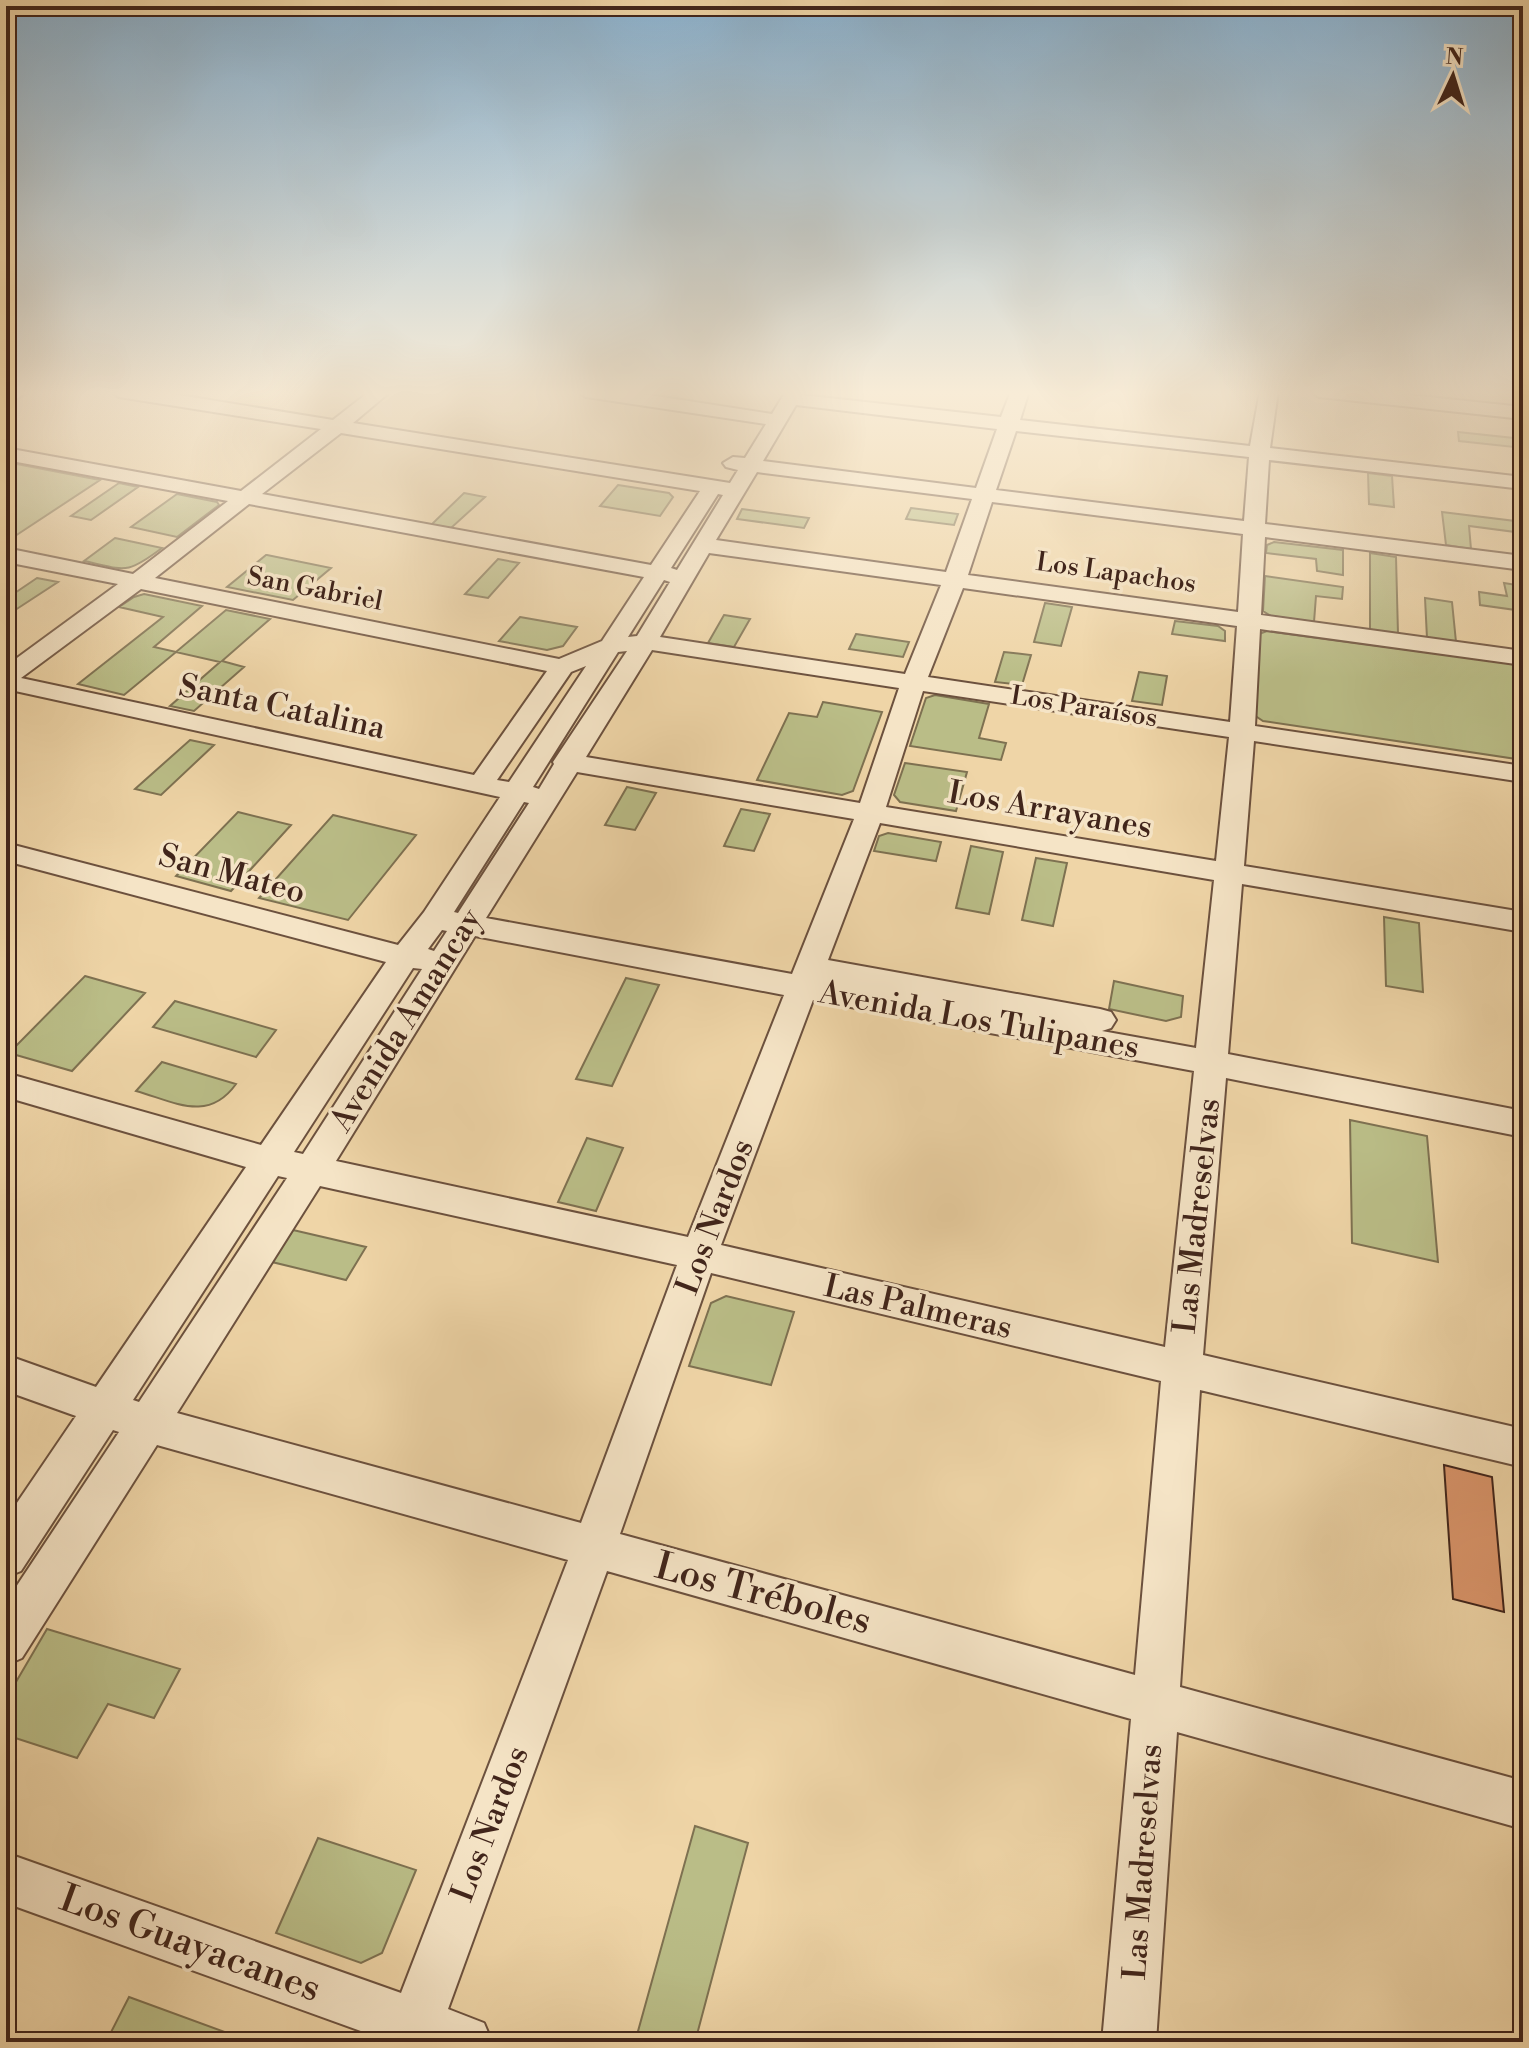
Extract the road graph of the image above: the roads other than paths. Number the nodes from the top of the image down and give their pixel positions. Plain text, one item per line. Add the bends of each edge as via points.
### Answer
1 (182, 487) edge
2 (259, 487) edge
3 (725, 487) edge
4 (727, 487) edge
5 (872, 487) edge
6 (986, 487) edge
7 (1257, 487) edge
8 (983, 495) junction
9 (244, 498) junction
10 (1254, 530) junction
11 (702, 545) junction
12 (6, 555) edge
13 (1523, 563) edge
14 (670, 575) junction
15 (955, 579) junction
16 (136, 582) junction
17 (1247, 620) junction
18 (645, 642) junction
19 (610, 646) junction
20 (1523, 658) edge
21 (562, 667) junction
22 (6, 679) edge
23 (914, 681) junction
24 (1242, 732) junction
25 (566, 762) junction
26 (1523, 774) edge
27 (480, 785) junction
28 (530, 795) junction
29 (870, 813) junction
30 (6, 852) edge
31 (1229, 875) junction
32 (456, 912) junction
33 (1523, 922) edge
34 (405, 957) junction
35 (441, 961) junction
36 (808, 978) junction
37 (1214, 1052) junction
38 (6, 1085) edge
39 (1523, 1102) edge
40 (1523, 1124) edge
41 (271, 1161) junction
42 (313, 1168) junction
43 (699, 1255) junction
44 (1182, 1369) junction
45 (6, 1373) edge
46 (102, 1408) junction
47 (146, 1423) junction
48 (1523, 1448) edge
49 (594, 1548) junction
50 (6, 1556) edge
51 (6, 1642) edge
52 (1155, 1701) junction
53 (1523, 1805) edge
54 (6, 1878) edge
55 (412, 2034) edge
56 (465, 2042) edge
57 (1129, 2042) edge

1 - 9 street
2 - 9 street
3 - 14 street, Avenida Amancay
4 - 11 street, Avenida Amancay
5 - 8 street
6 - 8 street, Los Nardos
7 - 10 street, Las Madreselvas
8 - 10 street
8 - 15 street, Los Nardos
9 - 14 street
9 - 16 street
10 - 13 street
10 - 17 street, Las Madreselvas
11 - 14 street, Avenida Amancay
11 - 15 street, Los Lapachos
12 - 16 street, San Gabriel
14 - 18 street, Avenida Amancay
14 - 19 street, Avenida Amancay
15 - 17 street, Los Lapachos
15 - 23 street, Los Nardos
16 - 21 street, San Gabriel
16 - 22 street
17 - 20 street, Los Lapachos
17 - 24 street, Las Madreselvas
18 - 19 street, Los Paraísos
18 - 23 street, Los Paraísos
18 - 25 street, Avenida Amancay
19 - 21 street
19 - 28 street, Avenida Amancay
21 - 27 street
22 - 27 street, Santa Catalina
23 - 24 street, Los Paraísos
23 - 29 street, Los Nardos
24 - 26 street, Los Paraísos
24 - 31 street, Las Madreselvas
25 - 28 street, Avenida Amancay
25 - 29 street, Los Arrayanes
27 - 28 street, Santa Catalina
28 - 32 street, Avenida Amancay
29 - 31 street, Los Arrayanes
29 - 36 street, Los Nardos
30 - 34 street, San Mateo
31 - 33 street, Los Arrayanes
31 - 37 street, Las Madreselvas
32 - 34 street, Avenida Amancay
32 - 35 street, Avenida Amancay
32 - 36 street, Avenida Los Tulipanes
34 - 35 street, San Mateo
34 - 41 street, Avenida Amancay
35 - 42 street, Avenida Amancay
36 - 37 street, Avenida Los Tulipanes
36 - 43 street, Los Nardos
37 - 39 street, Avenida Los Tulipanes
37 - 40 street, Avenida Los Tulipanes
37 - 44 street, Las Madreselvas
38 - 41 street, Las Palmeras
41 - 42 street, Las Palmeras
41 - 46 street, Avenida Amancay
42 - 43 street, Las Palmeras
42 - 47 street, Avenida Amancay
43 - 44 street, Las Palmeras
43 - 49 street, Los Nardos
44 - 48 street, Las Palmeras
44 - 52 street, Las Madreselvas
45 - 46 street, Los Tréboles
46 - 47 street, Los Tréboles
46 - 50 street, Avenida Amancay
47 - 49 street, Los Tréboles
47 - 51 street, Avenida Amancay
49 - 52 street, Los Tréboles
49 - 55 street, Los Nardos
52 - 53 street, Los Tréboles
52 - 57 street, Las Madreselvas
54 - 55 street, Los Guayacanes
55 - 56 street, Los Guayacanes

